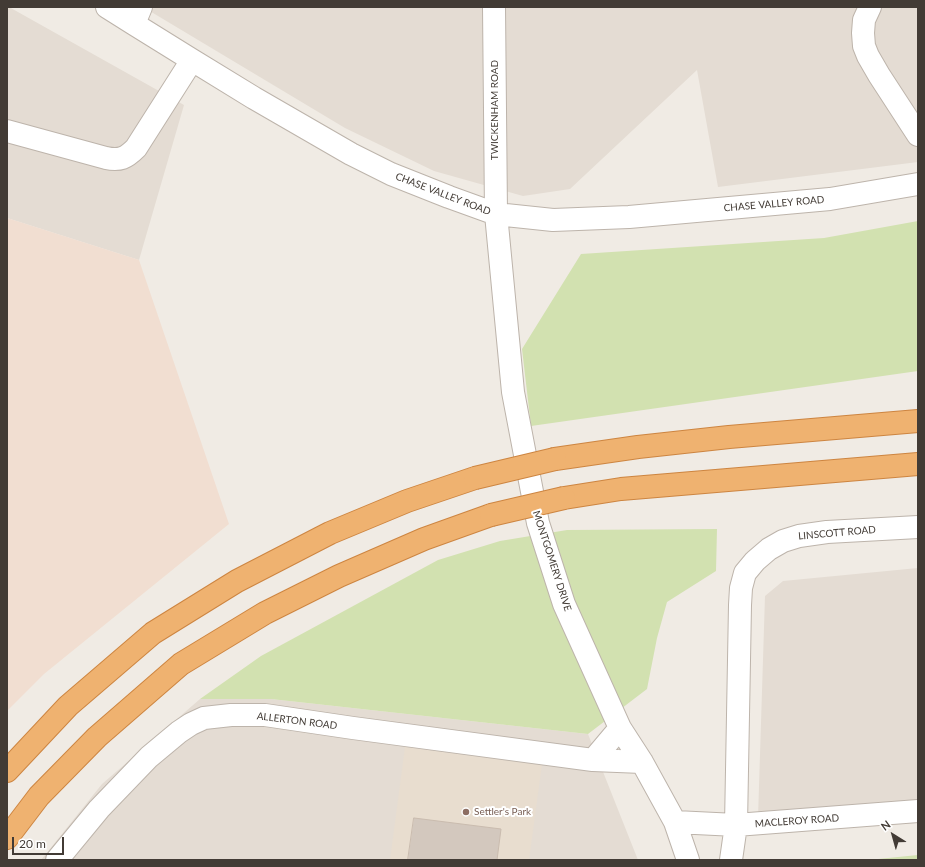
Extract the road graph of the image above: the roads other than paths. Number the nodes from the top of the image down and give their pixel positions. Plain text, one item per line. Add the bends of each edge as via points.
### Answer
1 (108, 7) edge
2 (494, 7) edge
3 (870, 7) edge
4 (137, 16) edge
5 (192, 60) junction
6 (7, 131) edge
7 (918, 135) edge
8 (918, 184) edge
9 (496, 214) junction
10 (918, 421) edge
11 (918, 464) edge
12 (918, 527) edge
13 (620, 728) junction
14 (593, 760) junction
15 (642, 762) junction
16 (7, 771) edge
17 (918, 811) edge
18 (675, 822) junction
19 (736, 825) junction
20 (7, 838) edge
21 (57, 860) edge
22 (688, 860) edge
23 (731, 860) edge

1 - 4 street, CHASE VALLEY ROAD
2 - 9 street, TWICKENHAM ROAD
3 - 7 street via 864,20 864,46 882,81
4 - 5 street, CHASE VALLEY ROAD
5 - 6 street via 136,148 126,157 113,160
5 - 9 street, CHASE VALLEY ROAD via 351,154 448,198
8 - 9 street, CHASE VALLEY ROAD via 830,199 629,218 553,220
9 - 13 street, MONTGOMERY DRIVE via 513,392 538,523 564,604
10 - 16 highway, bridge via 638,446 555,459 475,478 407,501 330,533 237,581 153,633 68,706
11 - 20 highway, bridge via 622,489 564,498 491,515 424,540 339,576 265,613 181,664 97,737 39,796
12 - 19 street, LINSCOTT ROAD via 827,532 783,540 768,549 745,573 739,633
13 - 14 street
13 - 15 street, MONTGOMERY DRIVE
14 - 15 street, ALLERTON ROAD
14 - 21 street, ALLERTON ROAD via 265,715 204,718 179,732 149,757 99,809
15 - 18 street, MONTGOMERY DRIVE
17 - 19 street, MACLEROY ROAD
18 - 19 street, MACLEROY ROAD
18 - 22 street, MONTGOMERY DRIVE
19 - 23 street

